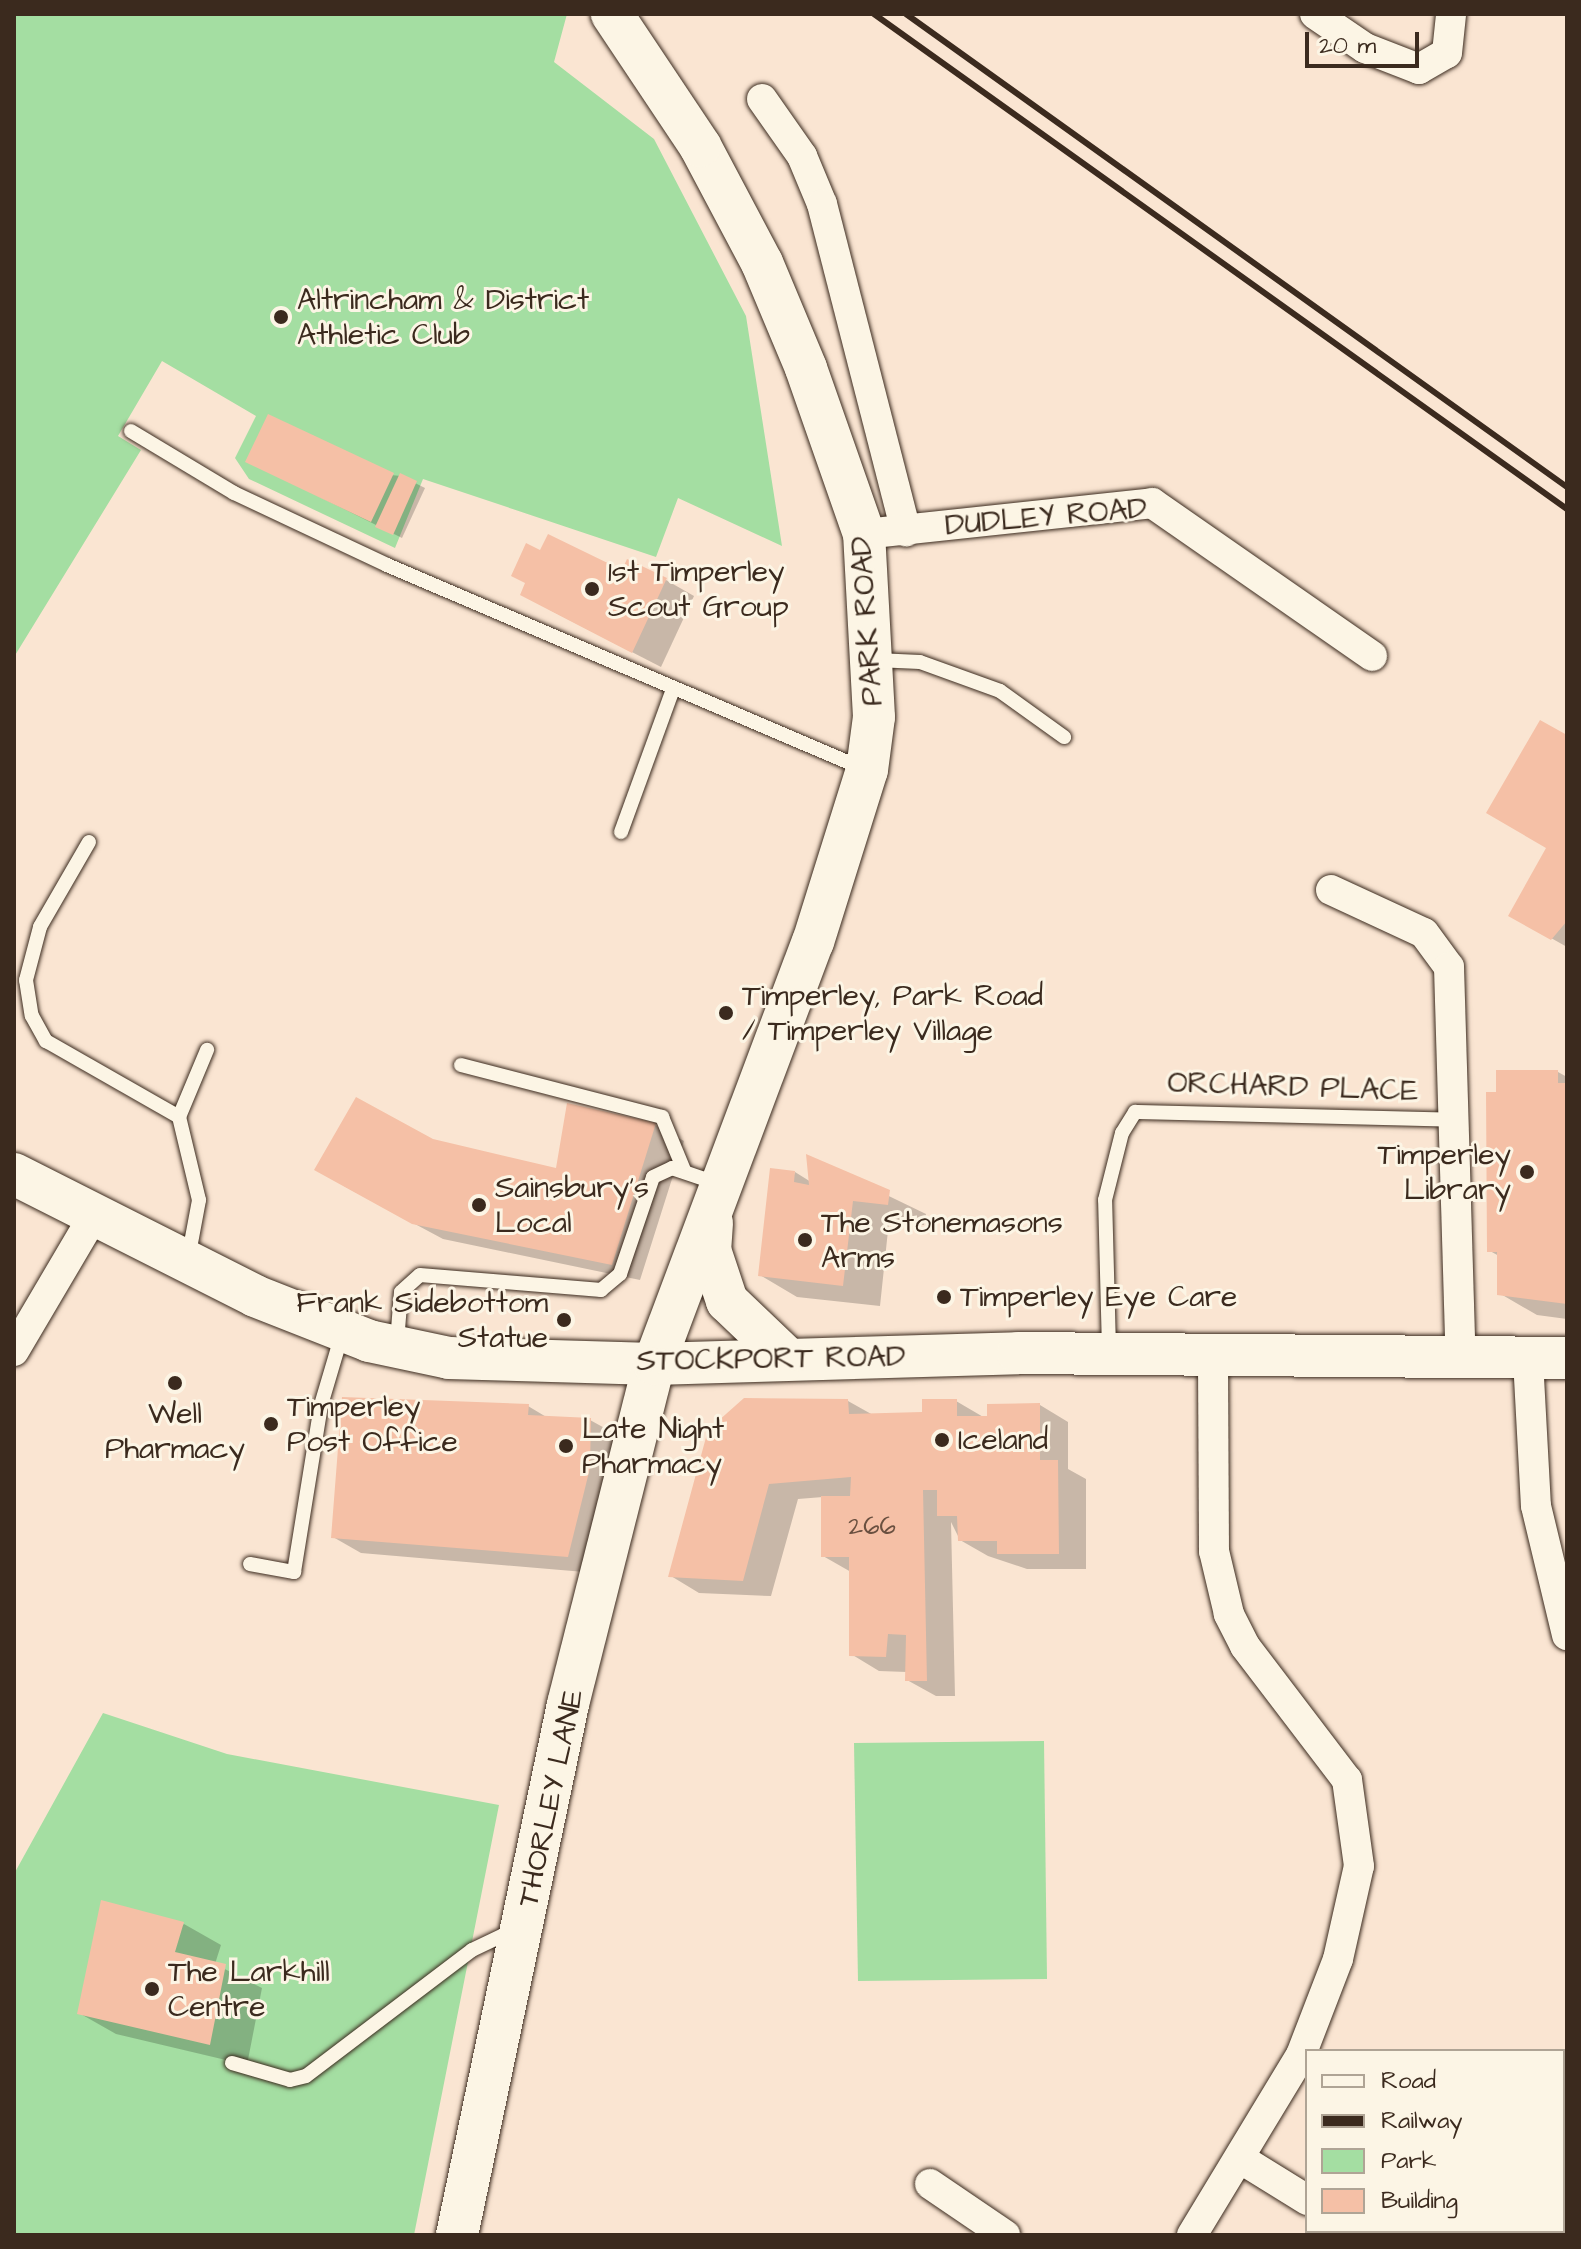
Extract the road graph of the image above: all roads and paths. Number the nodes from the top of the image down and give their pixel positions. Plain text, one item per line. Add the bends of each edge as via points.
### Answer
1 (612, 14) edge
2 (1315, 14) edge
3 (1451, 14) edge
4 (762, 99) dead end
5 (131, 431) dead end
6 (906, 531) junction
7 (864, 534) junction
8 (1372, 656) dead end
9 (875, 660) junction
10 (673, 689) junction
11 (1064, 737) dead end
12 (867, 770) junction
13 (621, 832) dead end
14 (89, 842) dead end
15 (1331, 890) dead end
16 (207, 1050) dead end
17 (461, 1065) dead end
18 (179, 1117) junction
19 (1458, 1120) junction
20 (684, 1170) junction
21 (14, 1174) edge
22 (717, 1200) junction
23 (94, 1215) junction
24 (187, 1263) junction
25 (343, 1331) junction
26 (397, 1347) junction
27 (14, 1351) edge
28 (1109, 1354) junction
29 (1213, 1355) junction
30 (788, 1359) junction
31 (1548, 1359) edge
32 (1461, 1361) junction
33 (654, 1364) junction
34 (250, 1564) dead end
35 (1567, 1635) edge
36 (525, 1924) junction
37 (232, 2063) dead end
38 (1241, 2159) junction
39 (930, 2184) dead end
40 (1305, 2199) edge
41 (457, 2235) edge
42 (1005, 2235) edge
43 (1192, 2235) edge

1 - 7 main road, PARK ROAD via 700,146 762,263
2 - 3 street via 1365,48 1419,69 1447,53
4 - 6 street, PARK ROAD via 802,156 822,204
5 - 10 lane via 271,511
6 - 7 street, DUDLEY ROAD
6 - 8 street, DUDLEY ROAD via 1152,503
7 - 9 main road, PARK ROAD
9 - 11 lane via 920,662 1000,691
9 - 12 main road, PARK ROAD
10 - 12 lane
10 - 13 lane
12 - 22 main road, PARK ROAD
14 - 18 lane via 40,927 26,980 32,1016 46,1041
15 - 19 street via 1424,933 1443,956 1454,987
16 - 18 lane
17 - 20 lane via 662,1117
18 - 24 lane via 199,1200
19 - 28 lane, ORCHARD PLACE via 1135,1112 1122,1133 1105,1200
19 - 32 street
20 - 22 lane
20 - 26 lane via 653,1177 620,1274 601,1290 433,1272 401,1292
21 - 23 main road, STOCKPORT ROAD
22 - 30 main road, PARK ROAD via 710,1250 727,1301
22 - 33 main road, PARK ROAD
23 - 24 main road, STOCKPORT ROAD
23 - 27 street
24 - 25 main road, STOCKPORT ROAD
25 - 26 main road, STOCKPORT ROAD
25 - 34 lane via 321,1405 294,1572
26 - 33 main road, STOCKPORT ROAD via 449,1358
28 - 29 main road, STOCKPORT ROAD
28 - 30 main road, STOCKPORT ROAD
29 - 32 main road, STOCKPORT ROAD
29 - 38 street via 1214,1551 1229,1614 1245,1646 1347,1780 1359,1831 1351,1914 1319,2014
30 - 33 main road, STOCKPORT ROAD
31 - 32 main road, STOCKPORT ROAD
31 - 35 street via 1536,1506
33 - 36 main road, THORLEY LANE via 568,1704
36 - 37 lane via 472,1950 306,2076 290,2080
36 - 41 main road, THORLEY LANE
38 - 40 street
38 - 43 street
39 - 42 street

